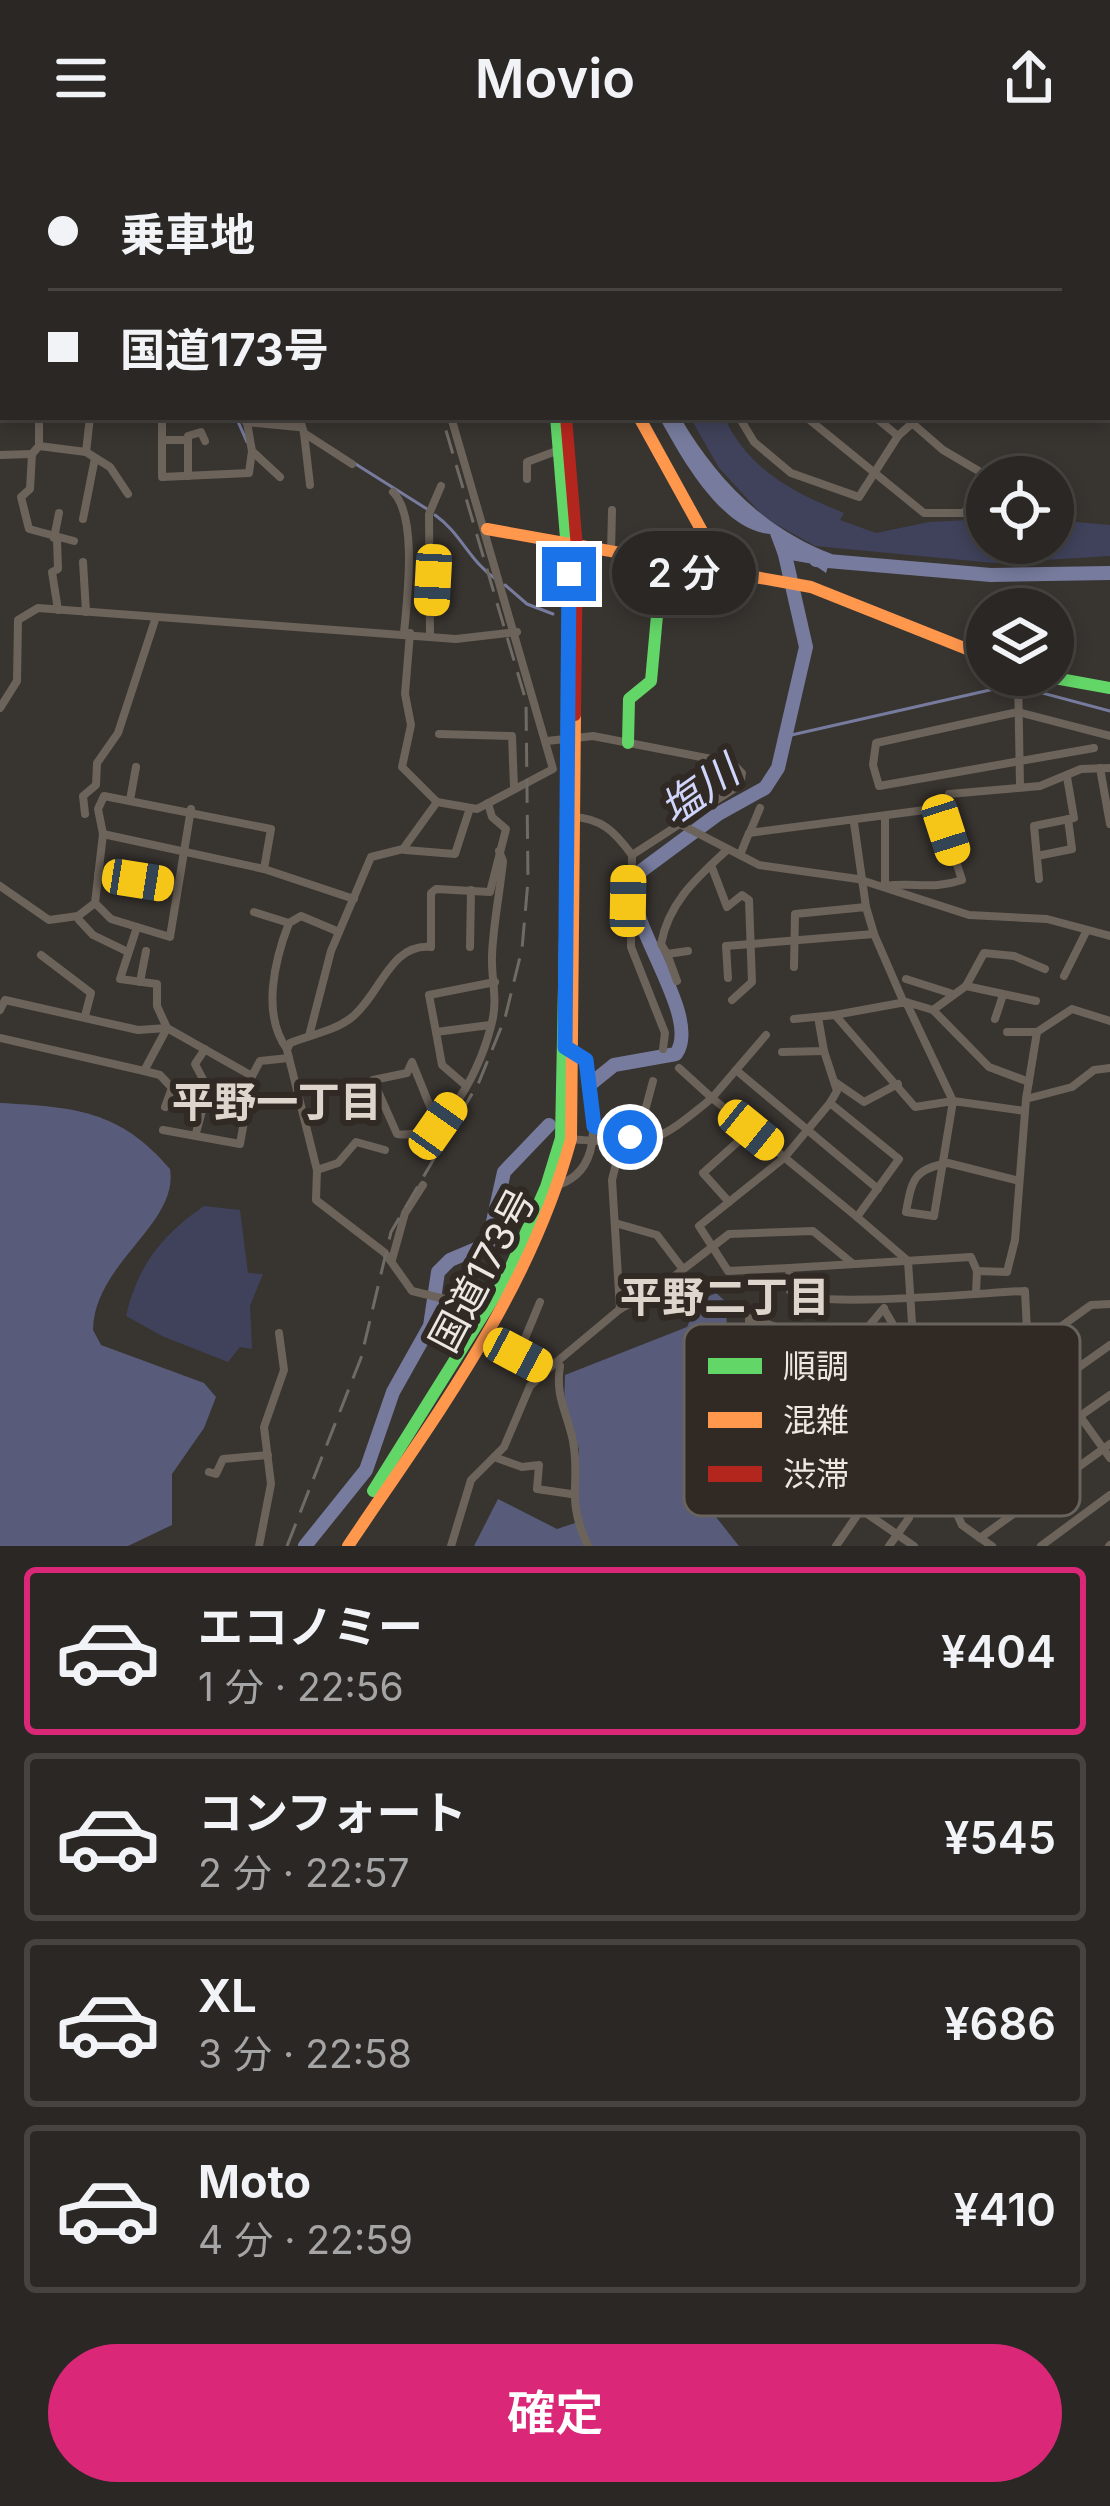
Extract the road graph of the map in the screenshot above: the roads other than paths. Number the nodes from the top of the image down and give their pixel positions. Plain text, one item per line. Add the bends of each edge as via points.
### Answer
1 (38, 420) edge
2 (90, 420) edge
3 (162, 420) edge
4 (246, 420) edge
5 (452, 420) edge
6 (556, 420) edge
7 (566, 420) edge
8 (641, 420) edge
9 (741, 420) edge
10 (810, 420) edge
11 (879, 420) edge
12 (916, 420) edge
13 (271, 421) edge
14 (300, 426) edge
15 (898, 436) junction
16 (162, 440) junction
17 (188, 440) junction
18 (205, 441) dead end
19 (35, 450) junction
20 (559, 450) junction
21 (252, 451) junction
22 (0, 455) edge
23 (91, 455) junction
24 (352, 464) dead end
25 (966, 464) edge
26 (874, 472) junction
27 (188, 476) junction
28 (280, 477) dead end
29 (527, 479) dead end
30 (310, 485) dead end
31 (437, 490) dead end
32 (393, 492) dead end
33 (128, 494) dead end
34 (612, 510) dead end
35 (966, 510) edge
36 (59, 513) dead end
37 (83, 519) dead end
38 (487, 529) junction
39 (55, 538) junction
40 (74, 541) dead end
41 (572, 547) junction
42 (611, 553) junction
43 (662, 561) junction
44 (83, 562) dead end
45 (724, 571) junction
46 (58, 610) junction
47 (86, 612) junction
48 (156, 617) junction
49 (517, 632) junction
50 (407, 633) junction
51 (430, 634) junction
52 (966, 649) edge
53 (1074, 682) edge
54 (1110, 688) edge
55 (1018, 696) edge
56 (0, 708) edge
57 (1018, 712) junction
58 (439, 734) dead end
59 (1110, 736) edge
60 (573, 739) junction
61 (547, 741) junction
62 (628, 743) junction
63 (1094, 748) dead end
64 (1019, 761) junction
65 (136, 767) dead end
66 (1105, 768) edge
67 (1067, 777) junction
68 (1020, 785) junction
69 (514, 787) junction
70 (130, 800) junction
71 (437, 802) junction
72 (488, 803) junction
73 (948, 807) junction
74 (760, 808) dead end
75 (190, 809) junction
76 (469, 811) junction
77 (85, 814) dead end
78 (572, 817) junction
79 (885, 818) junction
80 (1068, 819) junction
81 (1110, 819) edge
82 (854, 823) junction
83 (680, 824) junction
84 (749, 833) junction
85 (104, 834) junction
86 (184, 849) junction
87 (403, 849) junction
88 (728, 849) junction
89 (499, 850) junction
90 (632, 855) junction
91 (740, 855) junction
92 (1037, 856) junction
93 (711, 865) junction
94 (264, 868) junction
95 (98, 874) junction
96 (858, 879) junction
97 (1039, 879) dead end
98 (0, 886) edge
99 (885, 886) junction
100 (178, 887) junction
101 (472, 890) junction
102 (354, 899) junction
103 (94, 903) junction
104 (866, 907) junction
105 (254, 912) dead end
106 (80, 920) dead end
107 (289, 922) junction
108 (137, 927) junction
109 (339, 932) junction
110 (1086, 932) junction
111 (874, 934) junction
112 (1110, 936) edge
113 (794, 940) junction
114 (754, 944) junction
115 (470, 947) dead end
116 (146, 951) dead end
117 (688, 951) dead end
118 (128, 952) junction
119 (667, 954) junction
120 (41, 955) dead end
121 (794, 967) dead end
122 (1045, 968) dead end
123 (917, 969) dead end
124 (1064, 976) dead end
125 (728, 978) dead end
126 (677, 981) dead end
127 (900, 981) junction
128 (140, 982) junction
129 (495, 982) junction
130 (966, 986) junction
131 (955, 994) junction
132 (1003, 995) junction
133 (732, 1000) dead end
134 (1036, 1001) dead end
135 (905, 1003) junction
136 (0, 1010) edge
137 (933, 1010) junction
138 (835, 1015) junction
139 (86, 1016) junction
140 (818, 1017) junction
141 (794, 1019) dead end
142 (995, 1019) dead end
143 (1110, 1020) edge
144 (492, 1025) junction
145 (167, 1028) junction
146 (436, 1032) junction
147 (1007, 1032) dead end
148 (1037, 1032) junction
149 (766, 1035) dead end
150 (308, 1036) junction
151 (0, 1038) edge
152 (205, 1049) junction
153 (663, 1049) dead end
154 (570, 1050) junction
155 (824, 1051) junction
156 (782, 1052) dead end
157 (288, 1054) junction
158 (680, 1068) dead end
159 (1110, 1068) edge
160 (736, 1070) junction
161 (144, 1071) junction
162 (252, 1076) junction
163 (653, 1081) dead end
164 (835, 1082) junction
165 (1029, 1082) junction
166 (464, 1084) junction
167 (898, 1084) junction
168 (712, 1098) junction
169 (1026, 1099) junction
170 (953, 1100) junction
171 (830, 1103) junction
172 (165, 1107) dead end
173 (1025, 1111) junction
174 (438, 1126) junction
175 (594, 1126) junction
176 (163, 1130) dead end
177 (751, 1130) junction
178 (808, 1130) junction
179 (196, 1133) junction
180 (566, 1138) junction
181 (595, 1140) junction
182 (621, 1144) junction
183 (386, 1150) dead end
184 (784, 1157) junction
185 (943, 1165) junction
186 (317, 1170) junction
187 (1019, 1181) junction
188 (423, 1185) dead end
189 (555, 1185) junction
190 (878, 1189) junction
191 (729, 1202) junction
192 (857, 1217) junction
193 (615, 1223) junction
194 (714, 1242) junction
195 (392, 1259) junction
196 (908, 1261) junction
197 (854, 1264) junction
198 (682, 1268) junction
199 (789, 1268) junction
200 (977, 1270) junction
201 (976, 1293) junction
202 (877, 1297) junction
203 (910, 1297) junction
204 (540, 1302) dead end
205 (1110, 1304) edge
206 (884, 1309) junction
207 (620, 1310) junction
208 (871, 1324) edge
209 (896, 1324) edge
210 (909, 1324) edge
211 (1027, 1324) edge
212 (1064, 1324) edge
213 (279, 1333) dead end
214 (480, 1336) junction
215 (1110, 1345) edge
216 (518, 1355) junction
217 (560, 1364) junction
218 (1080, 1367) edge
219 (547, 1370) junction
220 (1110, 1395) edge
221 (1080, 1417) joint
222 (1107, 1446) edge
223 (268, 1455) junction
224 (494, 1456) junction
225 (1110, 1458) edge
226 (1080, 1466) edge
227 (209, 1472) dead end
228 (571, 1494) junction
229 (1110, 1495) edge
230 (857, 1516) edge
231 (870, 1516) edge
232 (958, 1516) edge
233 (1010, 1516) edge
234 (909, 1518) dead end
235 (897, 1534) junction
236 (980, 1538) junction
237 (259, 1546) edge
238 (344, 1546) edge
239 (451, 1546) edge
240 (588, 1546) edge
241 (836, 1546) edge
242 (890, 1546) edge
243 (914, 1546) edge
244 (992, 1546) edge
245 (1041, 1546) edge

1 - 19 street
2 - 23 street
3 - 16 street
4 - 13 street
4 - 21 street
5 - 38 street
6 - 20 main road, 国道173号
7 - 41 main road, 国道173号
8 - 45 main road
9 - 26 street via 754,442 803,481 859,497
10 - 26 street
11 - 15 street
12 - 15 street
12 - 25 street
13 - 14 street
14 - 24 street
14 - 30 street
15 - 26 street
16 - 17 street
16 - 27 street via 162,477
17 - 18 street via 201,432
17 - 27 street
19 - 22 street
19 - 23 street
19 - 39 street via 30,489 21,497 29,529
20 - 29 street via 527,462
20 - 41 main road, 国道173号
21 - 27 street via 249,473
21 - 28 street
23 - 33 street
23 - 37 street
26 - 35 street via 924,513
31 - 51 street via 429,514
32 - 50 street via 408,548
34 - 42 street
36 - 39 street
38 - 41 main road
38 - 49 street
39 - 40 street
39 - 46 street
41 - 42 main road
41 - 60 main road, 国道173号
42 - 43 main road
43 - 45 main road
43 - 62 main road via 651,681 629,698
44 - 47 street
45 - 52 main road via 797,585
46 - 47 street
46 - 56 street via 38,608 18,620 17,681
47 - 48 street
48 - 50 street
48 - 77 street via 118,733 97,763 96,785 83,796
49 - 51 street
49 - 61 street
50 - 51 street
50 - 71 street via 411,725 402,767
53 - 54 main road
55 - 57 street
57 - 59 street
57 - 64 street
57 - 64 street via 876,743 873,765 879,787
58 - 69 street via 512,736
60 - 61 street
60 - 62 street
60 - 78 main road, 国道173号
61 - 69 street via 553,769
62 - 83 street via 732,763 742,772 740,785
63 - 64 street
64 - 68 street
65 - 70 street
66 - 67 street
66 - 81 street
67 - 68 street
67 - 80 street via 1074,818
68 - 73 street via 950,794
69 - 72 street
70 - 75 street
70 - 85 street via 104,796
71 - 76 street
71 - 87 street
72 - 76 street
72 - 89 street via 506,830
73 - 79 street
73 - 99 street via 946,830 962,880 922,890
74 - 84 street
75 - 86 street
75 - 94 street via 271,829
76 - 87 street via 454,854
78 - 90 street via 614,831
78 - 154 main road, 国道173号
79 - 82 street
79 - 99 street
80 - 92 street via 1034,826
80 - 92 street via 1072,849
82 - 84 street
82 - 96 street
83 - 88 street
83 - 90 street
84 - 91 street
85 - 86 street
85 - 95 street
86 - 94 street
86 - 100 street
87 - 102 street via 371,857
88 - 91 street
88 - 93 street
89 - 101 street via 490,892
89 - 129 street
90 - 153 street via 631,947 665,1033
91 - 96 street via 759,865
92 - 97 street
93 - 114 street via 727,907 742,895 748,900
93 - 119 street via 681,893 664,926
94 - 102 street
95 - 100 street
95 - 103 street
96 - 99 street
96 - 104 street
98 - 103 street via 49,920 78,916
99 - 110 street via 969,915 1047,920
100 - 108 street via 170,937
101 - 115 street
101 - 150 street via 431,893 431,947 400,953 349,1020
102 - 109 street
103 - 108 street via 111,920
104 - 111 street
104 - 113 street via 795,914
105 - 107 street
106 - 118 street
107 - 109 street via 301,916
107 - 157 street via 274,974 275,1026
108 - 118 street
109 - 150 street
110 - 112 street
110 - 124 street
111 - 113 street
111 - 127 street
113 - 114 street
113 - 121 street
114 - 125 street via 726,946
114 - 133 street via 752,982
116 - 128 street
117 - 119 street
118 - 128 street via 120,979
119 - 126 street
120 - 139 street via 91,993
122 - 130 street via 984,953
123 - 127 street
127 - 131 street
127 - 135 street
128 - 145 street via 160,988 157,1006
129 - 144 street
129 - 146 street via 429,994
130 - 131 street
130 - 132 street
131 - 137 street
132 - 134 street
132 - 142 street
135 - 137 street
135 - 138 street
135 - 170 street
136 - 139 street via 5,1000
137 - 165 street via 989,1067
138 - 140 street
138 - 167 street
139 - 145 street via 138,1030
140 - 141 street
140 - 155 street
143 - 148 street via 1072,1009
144 - 146 street
144 - 166 street
145 - 152 street
145 - 161 street
146 - 166 street via 442,1065
147 - 148 street
148 - 165 street
149 - 160 street
150 - 157 street via 290,1043
151 - 161 street
152 - 162 street
152 - 179 street via 195,1064 208,1089
154 - 175 street via 586,1060
154 - 180 main road, 国道173号
155 - 156 street
155 - 164 street
157 - 162 street via 260,1060
157 - 186 street
158 - 168 street
159 - 169 street
160 - 168 street
160 - 178 street
161 - 172 street via 172,1088
162 - 179 street via 240,1144
163 - 175 street via 639,1133 620,1137
164 - 167 street via 864,1102
164 - 171 street
165 - 169 street
166 - 174 street
167 - 170 street via 915,1107
168 - 177 street
168 - 182 street via 661,1140
169 - 173 street
170 - 173 street
170 - 185 street
171 - 178 street
171 - 190 street via 899,1159
173 - 187 street
174 - 174 street via 417,1137 397,1133 373,1080 407,1073 412,1062
175 - 181 street
176 - 179 street
177 - 184 street
177 - 191 street via 703,1172
178 - 184 street
178 - 190 street
180 - 181 street
180 - 189 main road, 国道173号
181 - 182 street
181 - 189 street via 574,1176
182 - 193 street via 612,1180
183 - 186 street via 356,1142 338,1163
184 - 191 street
184 - 192 street
185 - 185 street via 918,1171 906,1212 934,1216
185 - 187 street
186 - 195 street via 316,1200
187 - 200 street via 1006,1272
188 - 195 street
189 - 214 main road, 国道173号 via 546,1231
190 - 192 street
191 - 194 street via 699,1226
192 - 196 street
193 - 198 street via 657,1234
193 - 207 street
194 - 197 street via 729,1234 813,1231
194 - 198 street
194 - 199 street via 728,1270
195 - 214 street via 412,1291 461,1303
196 - 197 street
196 - 200 street via 971,1257
196 - 203 street
197 - 199 street
198 - 207 street
199 - 202 street via 795,1298
200 - 201 street
201 - 203 street
201 - 211 street via 1025,1291
202 - 203 street
202 - 206 street
203 - 210 street
204 - 216 street
205 - 212 street via 1091,1305
206 - 208 street
206 - 209 street
207 - 217 street
213 - 223 street via 284,1370 267,1413
214 - 216 street
214 - 238 main road, 国道173号
215 - 218 street
216 - 219 street
217 - 219 street
217 - 228 street via 560,1409 573,1444
219 - 224 street via 530,1386
220 - 221 street
221 - 222 street
222 - 225 street
222 - 226 street
223 - 227 street via 223,1459 216,1474
223 - 237 street via 270,1500
224 - 228 street via 539,1465 538,1489
224 - 239 street via 471,1480
228 - 240 street
229 - 245 street
230 - 241 street
231 - 235 street
232 - 236 street
233 - 236 street
234 - 235 street
235 - 242 street
235 - 243 street
236 - 244 street

